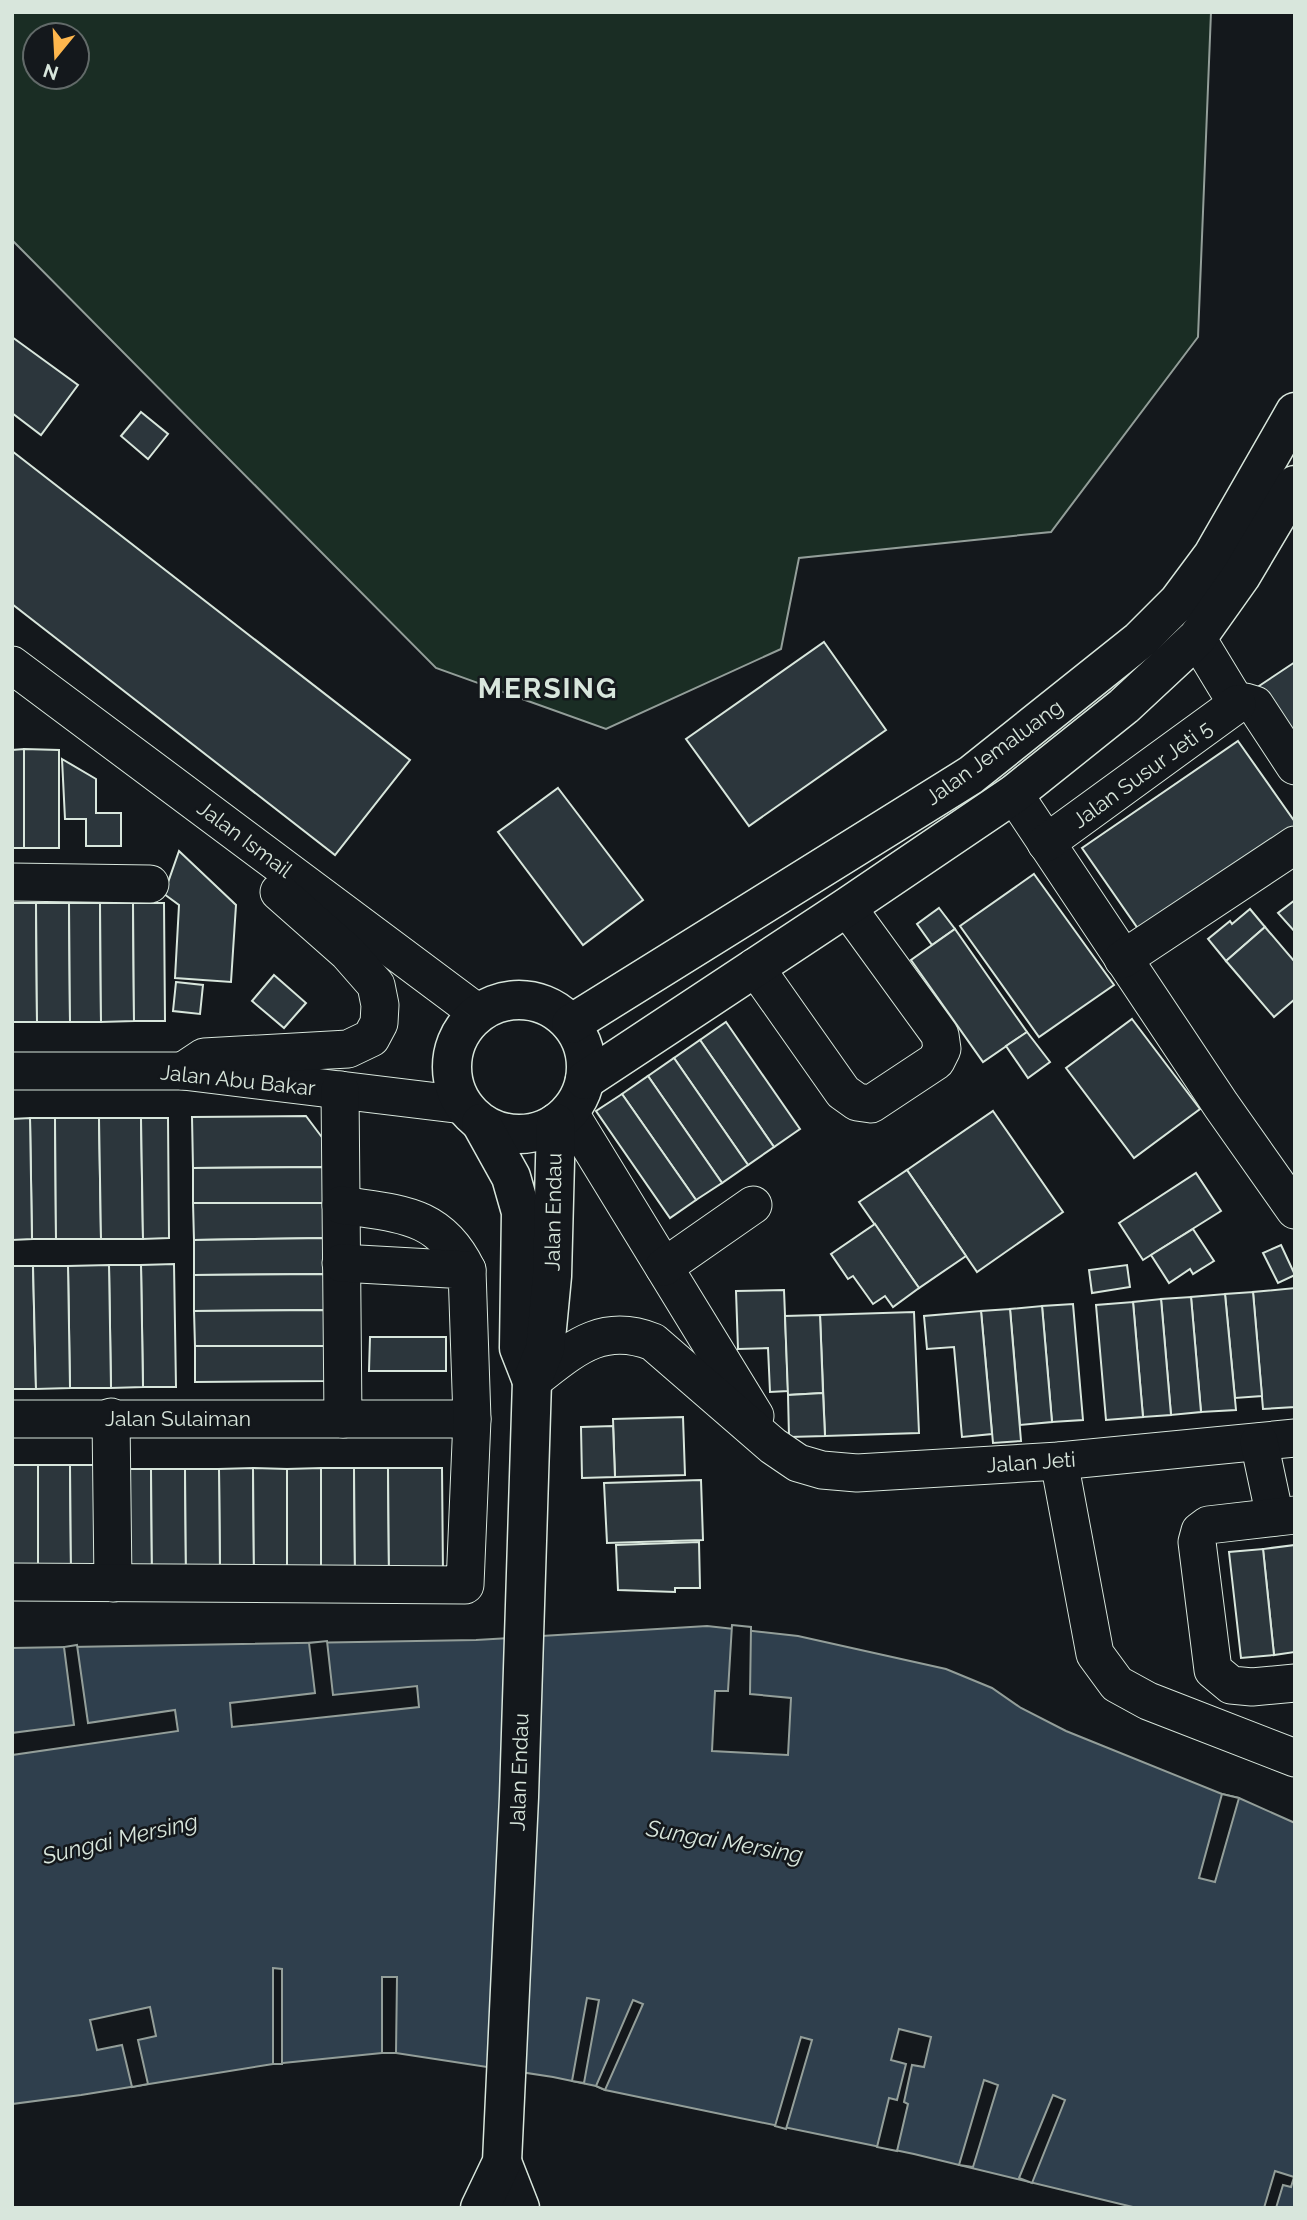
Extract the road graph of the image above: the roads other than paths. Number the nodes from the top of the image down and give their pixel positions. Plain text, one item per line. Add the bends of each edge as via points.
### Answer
1 (1295, 412) edge
2 (1295, 485) edge
3 (1197, 638) junction
4 (12, 665) edge
5 (1237, 704) junction
6 (1295, 766) edge
7 (179, 790) junction
8 (1014, 794) junction
9 (1046, 843) junction
10 (1295, 845) edge
11 (12, 883) edge
12 (150, 884) dead end
13 (847, 907) junction
14 (1124, 959) junction
15 (755, 967) junction
16 (478, 1013) junction
17 (571, 1024) junction
18 (12, 1071) edge
19 (183, 1072) junction
20 (340, 1090) junction
21 (570, 1105) junction
22 (472, 1114) junction
23 (341, 1205) junction
24 (753, 1205) dead end
25 (1295, 1210) edge
26 (341, 1264) junction
27 (664, 1266) junction
28 (467, 1270) junction
29 (532, 1381) junction
30 (111, 1417) junction
31 (12, 1419) edge
32 (343, 1419) junction
33 (472, 1419) junction
34 (1295, 1438) edge
35 (1259, 1442) junction
36 (773, 1446) junction
37 (1059, 1461) junction
38 (1285, 1516) edge
39 (12, 1583) edge
40 (113, 1583) junction
41 (1295, 1683) edge
42 (1295, 1740) edge
43 (1258, 1744) junction
44 (1295, 1758) edge
45 (502, 2162) junction
46 (520, 2207) edge
47 (480, 2208) edge

1 - 17 highway, Jalan Jemaluang via 1213,555 1178,602 1140,640 971,775
2 - 3 highway, Jalan Jemaluang via 1241,576
3 - 5 street
3 - 8 highway, Jalan Jemaluang via 1124,706
4 - 7 street, Jalan Ismail
5 - 6 street via 1255,705
5 - 9 street, Jalan Susur Jeti 5
7 - 16 street, Jalan Ismail
7 - 19 street via 192,814 348,953 376,985 380,1005 379,1023 371,1038 348,1049 204,1056
8 - 9 street
8 - 13 highway, Jalan Jemaluang
9 - 14 street
10 - 14 street
11 - 12 street
13 - 15 highway, Jalan Jemaluang
13 - 15 street via 940,1035 942,1049 936,1061 882,1097 871,1104 857,1102 844,1092
14 - 25 street
15 - 21 highway, Jalan Jemaluang
16 - 17 highway via 505,1001 534,1001
16 - 22 highway via 464,1027 451,1063 453,1083
17 - 21 highway via 582,1042 586,1062
18 - 19 street, Jalan Abu Bakar
19 - 20 street, Jalan Abu Bakar
20 - 22 street, Jalan Abu Bakar
20 - 23 street
21 - 22 highway via 531,1133 505,1133
21 - 27 street
21 - 29 highway, Jalan Endau via 545,1349
22 - 29 highway, Jalan Endau via 511,1177 521,1212 519,1348
23 - 26 street
23 - 28 street via 412,1217 432,1227 450,1241
24 - 27 street
26 - 28 street
26 - 32 street
27 - 36 street
28 - 33 street
29 - 36 street, Jalan Jeti via 578,1346 601,1336 638,1336 653,1342
29 - 45 highway, Jalan Endau
30 - 31 street, Jalan Sulaiman
30 - 32 street, Jalan Sulaiman
30 - 40 street
32 - 33 street, Jalan Sulaiman
33 - 40 street via 466,1585
34 - 35 street, Jalan Jeti
35 - 37 street, Jalan Jeti
35 - 38 street
36 - 37 street, Jalan Jeti via 797,1463 857,1473
37 - 43 street via 1094,1654 1116,1684
38 - 41 street via 1208,1525 1197,1542 1213,1670 1231,1685
39 - 40 street
42 - 43 street
43 - 44 street
45 - 46 highway, Jalan Endau
45 - 47 highway, Jalan Endau

